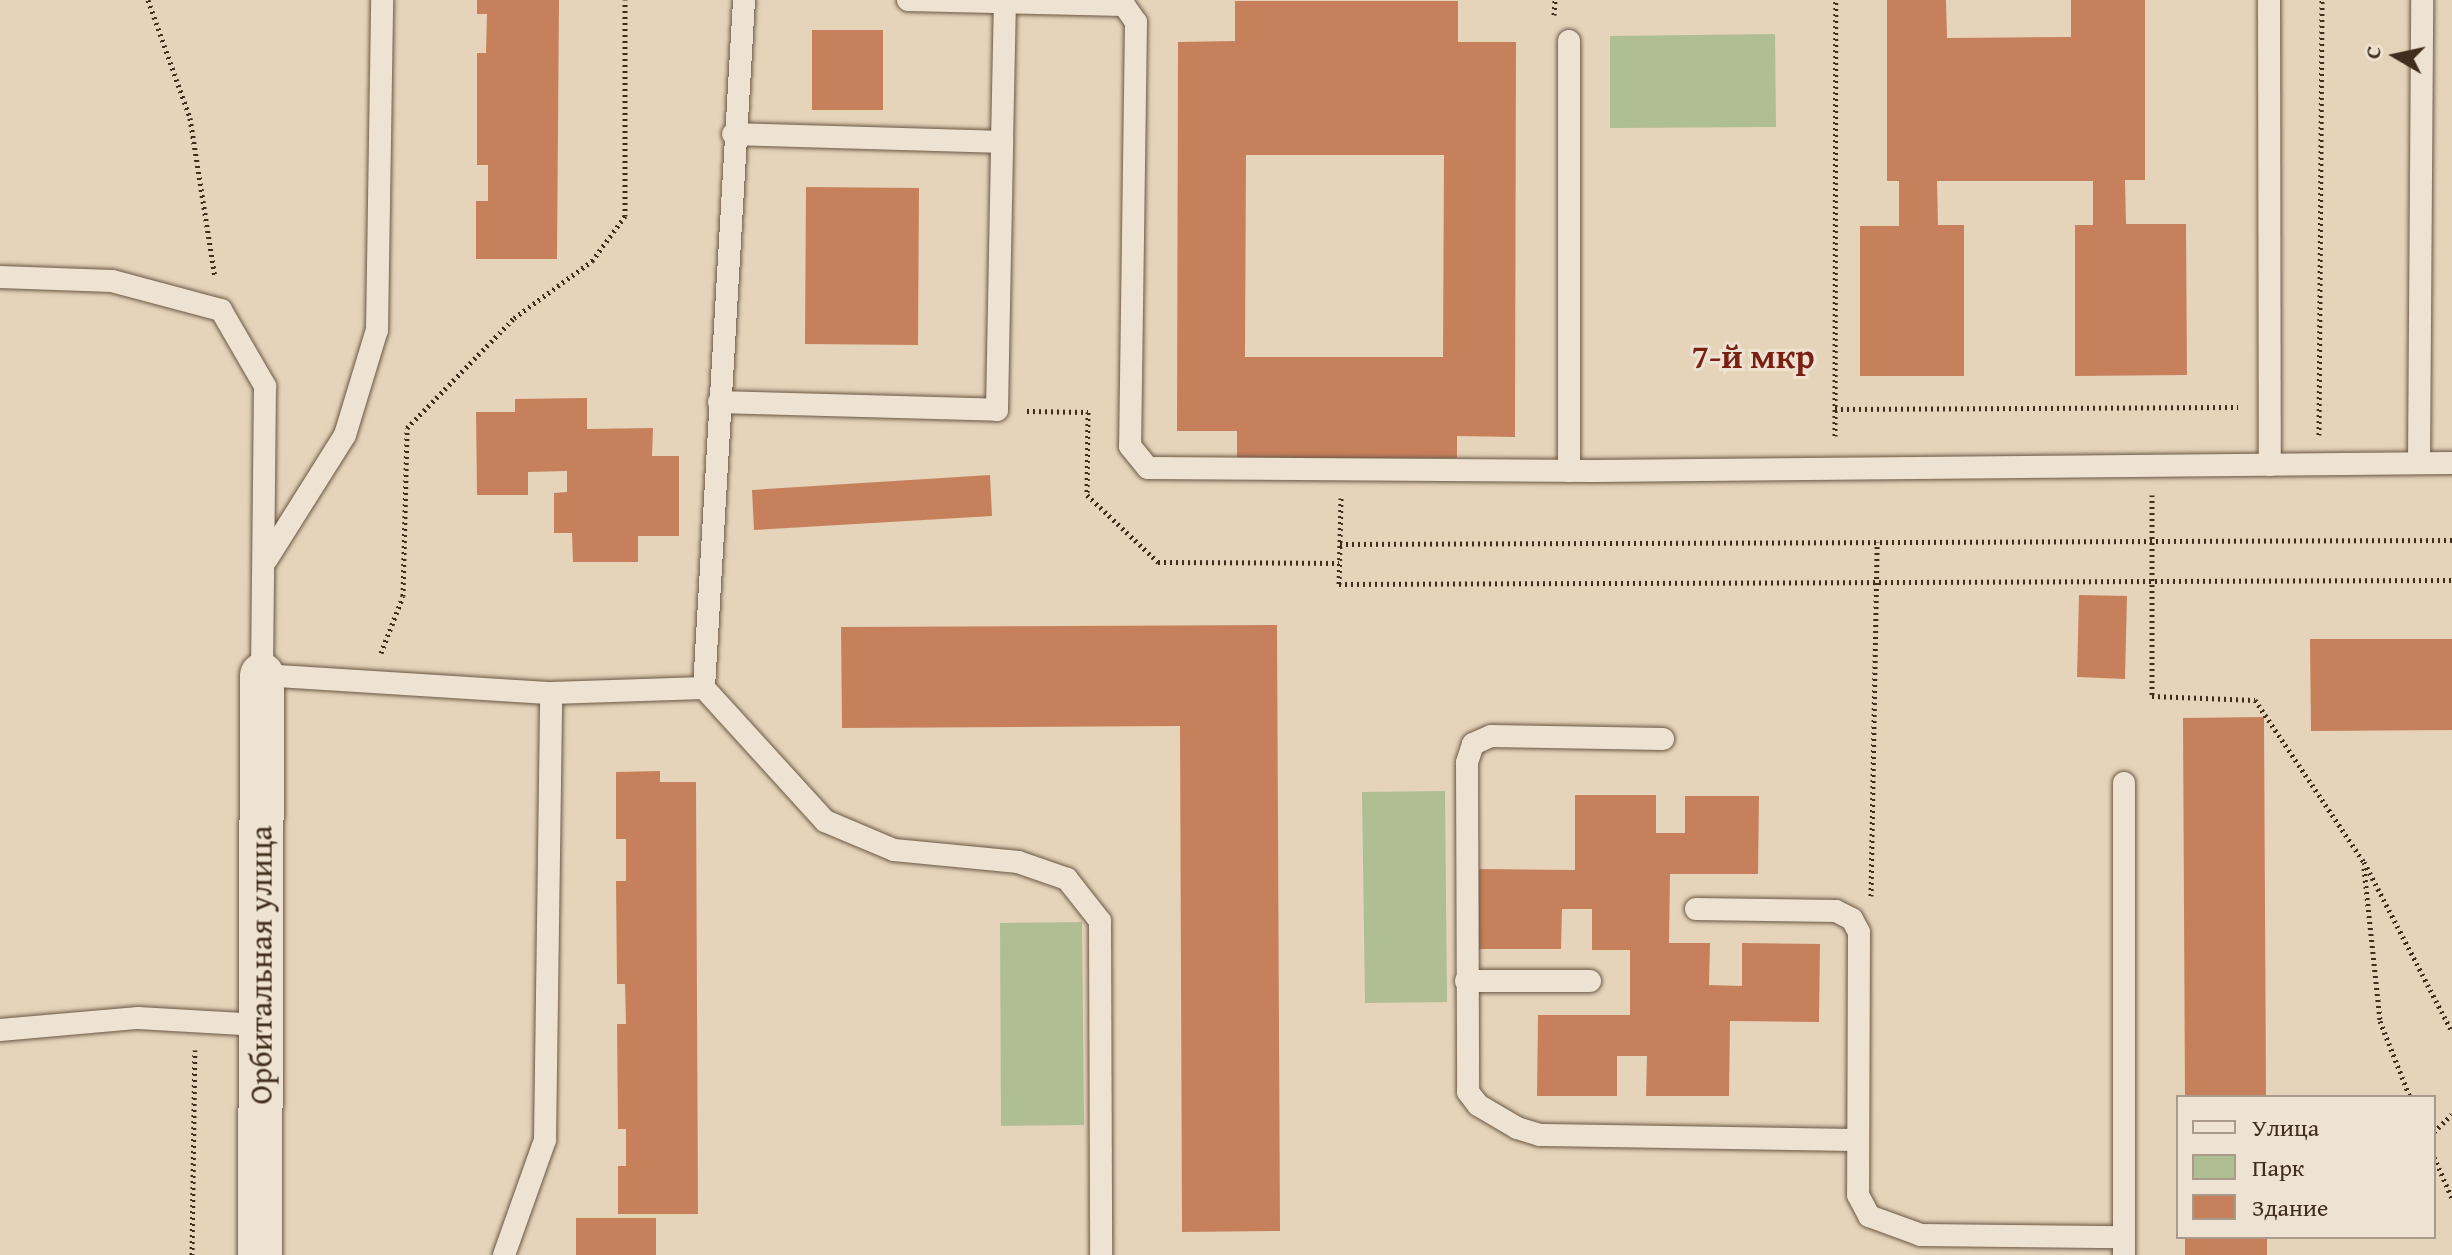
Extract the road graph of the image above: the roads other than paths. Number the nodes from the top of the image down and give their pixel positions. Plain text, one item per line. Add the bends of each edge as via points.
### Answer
1 (382, 0) edge
2 (744, 0) edge
3 (908, 0) edge
4 (2269, 0) edge
5 (2422, 0) edge
6 (1005, 2) junction
7 (1569, 41) dead end
8 (733, 134) junction
9 (1002, 142) junction
10 (0, 277) edge
11 (719, 402) junction
12 (2419, 463) junction
13 (2452, 463) edge
14 (2270, 465) junction
15 (1569, 471) junction
16 (267, 560) junction
17 (262, 675) junction
18 (704, 688) junction
19 (551, 693) junction
20 (1663, 739) dead end
21 (2124, 783) dead end
22 (1696, 909) dead end
23 (1466, 981) junction
24 (1590, 981) dead end
25 (260, 1025) junction
26 (0, 1030) edge
27 (1858, 1140) junction
28 (2124, 1246) edge
29 (260, 1255) edge
30 (504, 1255) edge
31 (1101, 1255) edge

1 - 16 lane via 377,330 345,435
2 - 8 lane
3 - 6 lane
4 - 14 lane
5 - 12 lane
6 - 9 lane
6 - 15 lane via 1124,5 1136,22 1130,446 1148,468
7 - 15 lane
8 - 9 lane
8 - 11 lane
9 - 11 lane via 997,410
10 - 16 lane via 112,281 221,310 265,386
11 - 18 lane
12 - 13 lane
12 - 14 lane
14 - 15 lane
16 - 17 lane
17 - 19 lane
17 - 25 street, Орбитальная улица
18 - 19 lane
18 - 31 lane via 825,821 894,850 1018,862 1067,879 1100,921
19 - 30 lane via 545,1140
20 - 23 lane via 1491,736 1473,744 1467,763
21 - 28 lane
22 - 27 lane via 1836,911 1852,919 1859,932
23 - 24 lane
23 - 27 lane via 1468,1092 1478,1105 1517,1128 1540,1135
25 - 26 lane via 138,1018
25 - 29 street, Орбитальная улица
27 - 28 lane via 1861,1208 1891,1228 1921,1235

